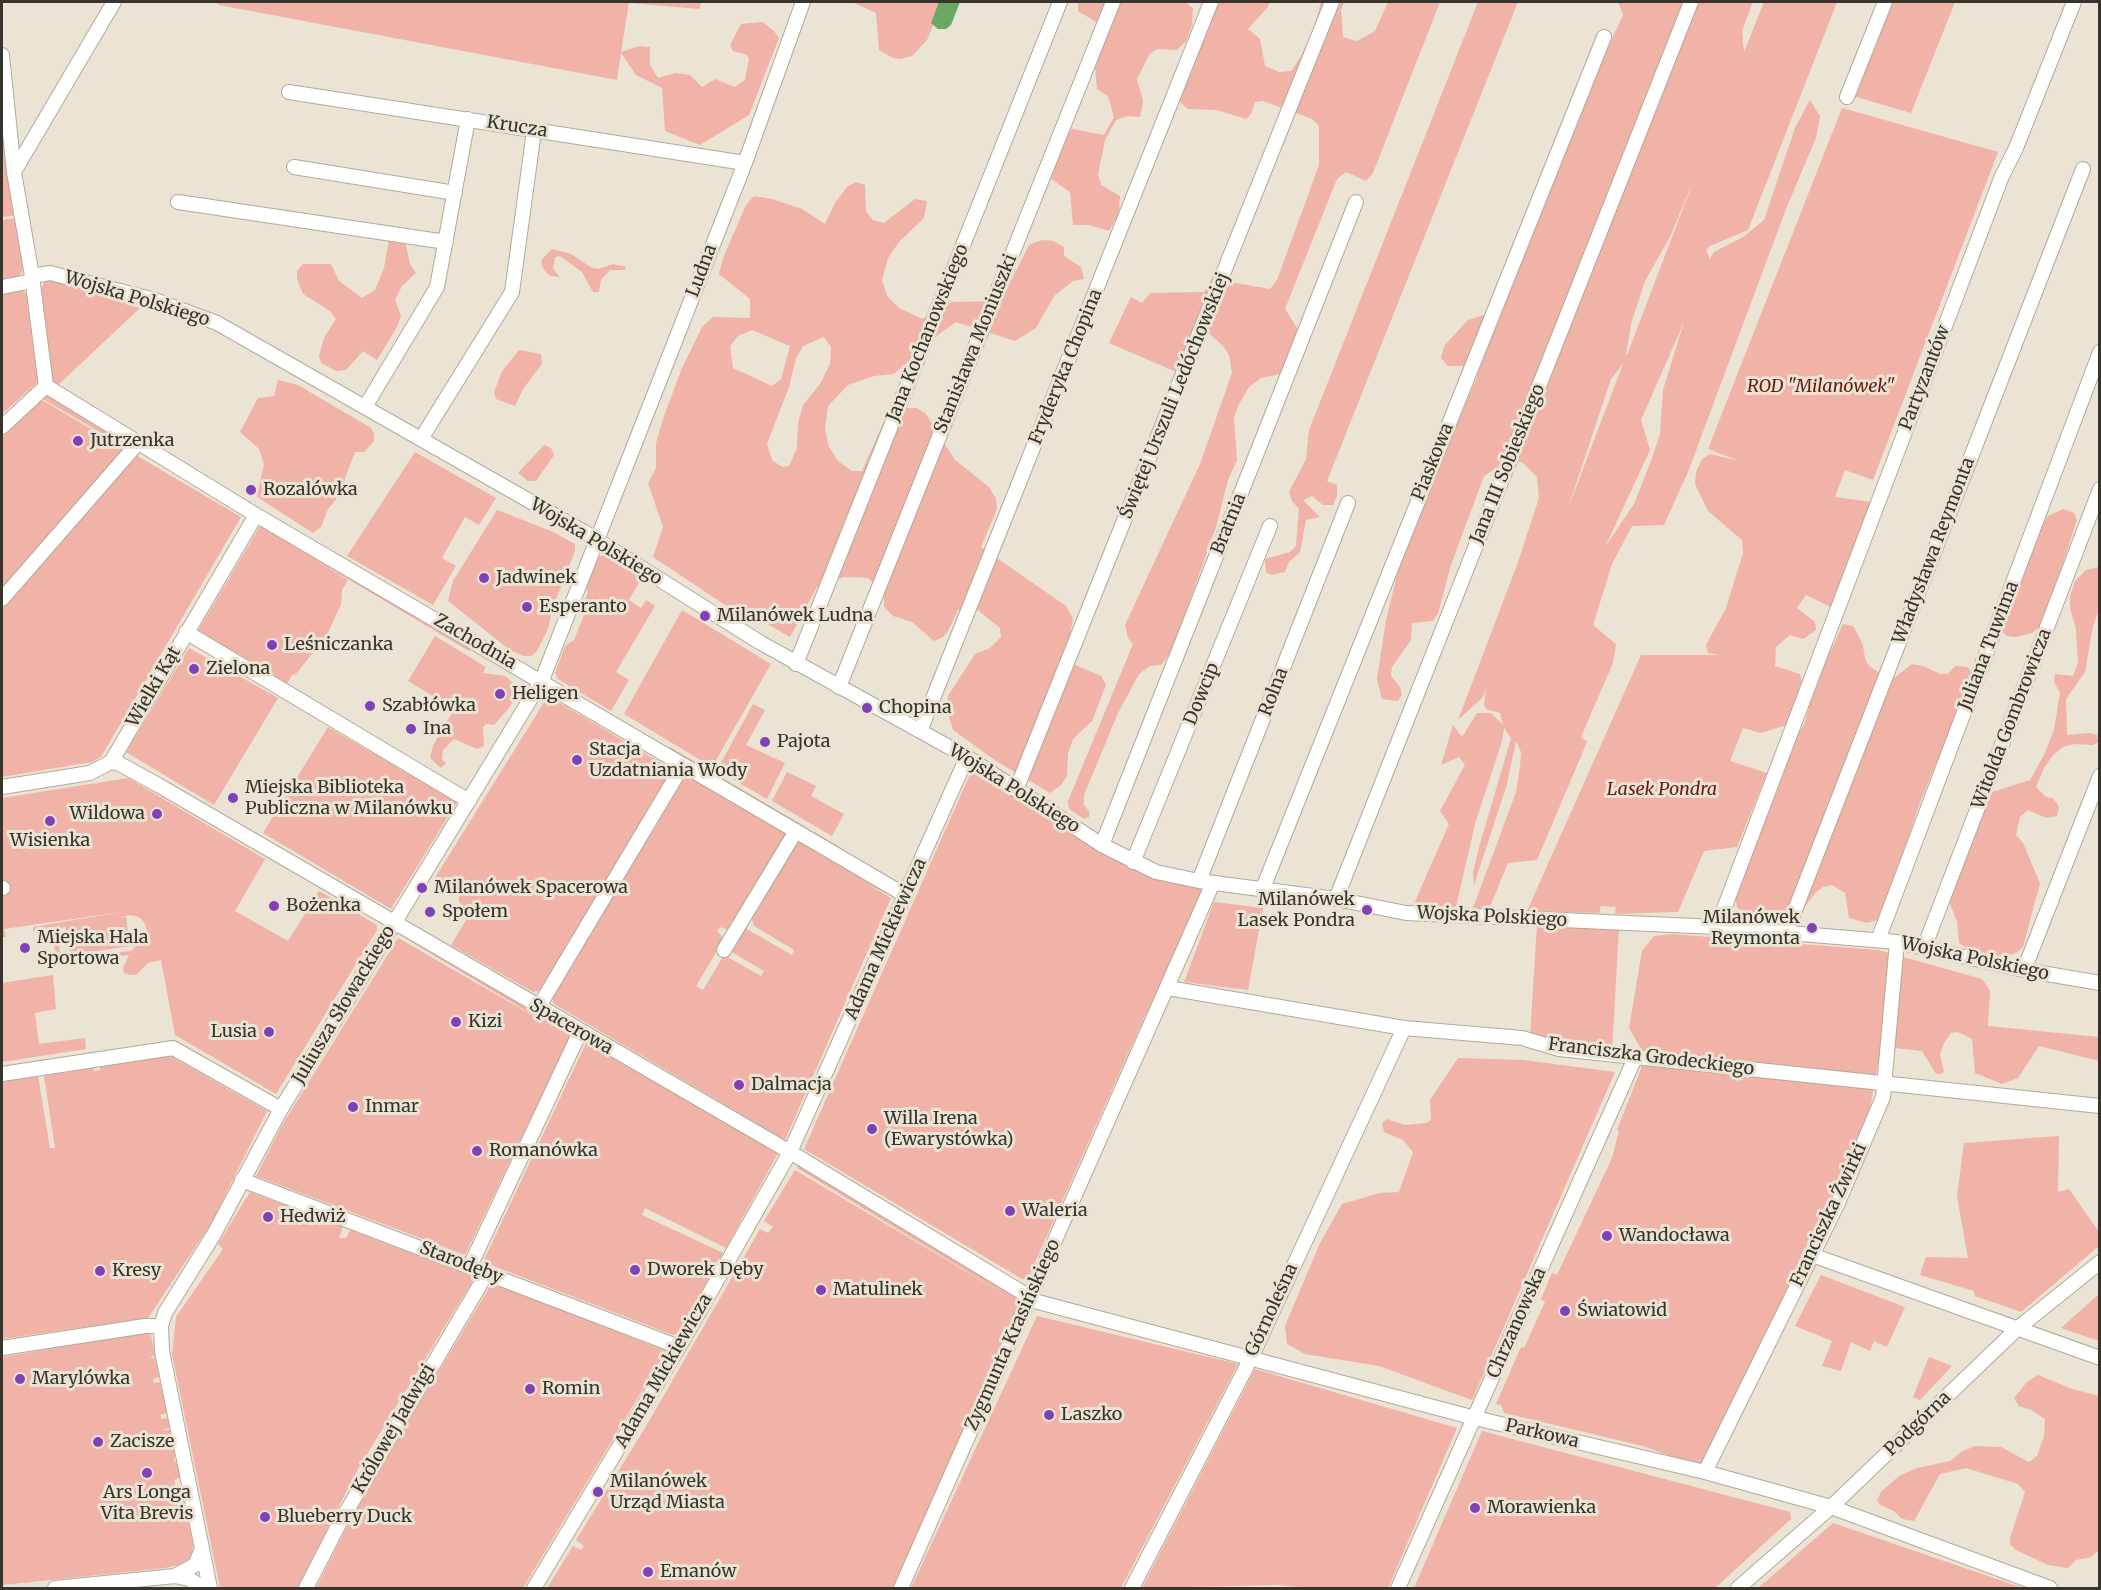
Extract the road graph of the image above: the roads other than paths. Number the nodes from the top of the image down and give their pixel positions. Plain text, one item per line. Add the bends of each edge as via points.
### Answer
1 (114, 2) edge
2 (803, 2) edge
3 (1060, 2) edge
4 (1113, 2) edge
5 (1211, 2) edge
6 (1332, 2) edge
7 (1691, 2) edge
8 (1885, 2) edge
9 (2074, 2) edge
10 (1604, 37) dead end
11 (2, 55) edge
12 (289, 92) dead end
13 (1847, 97) dead end
14 (468, 119) junction
15 (534, 130) junction
16 (745, 163) junction
17 (294, 167) dead end
18 (2083, 169) dead end
19 (14, 172) junction
20 (455, 193) junction
21 (178, 202) dead end
22 (1356, 202) dead end
23 (446, 242) junction
24 (32, 279) junction
25 (2, 287) edge
26 (2100, 352) edge
27 (46, 386) junction
28 (365, 407) junction
29 (2, 427) edge
30 (421, 439) junction
31 (138, 443) junction
32 (2100, 489) edge
33 (1348, 503) dead end
34 (256, 515) junction
35 (1270, 526) dead end
36 (596, 540) junction
37 (2, 599) edge
38 (186, 632) junction
39 (796, 664) junction
40 (542, 680) junction
41 (839, 687) junction
42 (920, 731) junction
43 (967, 757) junction
44 (111, 762) junction
45 (683, 765) junction
46 (2100, 776) edge
47 (2, 787) edge
48 (1016, 790) junction
49 (469, 801) junction
50 (796, 831) junction
51 (1102, 845) junction
52 (1133, 862) junction
53 (1206, 882) junction
54 (1263, 888) junction
55 (905, 894) junction
56 (1336, 899) junction
57 (394, 923) junction
58 (1717, 927) junction
59 (1786, 933) junction
60 (1878, 940) junction
61 (1897, 942) junction
62 (1924, 948) junction
63 (724, 950) dead end
64 (2024, 970) junction
65 (2100, 983) edge
66 (1168, 988) junction
67 (538, 1008) junction
68 (1404, 1028) junction
69 (580, 1032) junction
70 (1635, 1058) junction
71 (2, 1074) edge
72 (1886, 1083) junction
73 (2100, 1106) edge
74 (281, 1109) junction
75 (790, 1152) junction
76 (242, 1180) junction
77 (1812, 1255) junction
78 (2100, 1262) edge
79 (470, 1266) junction
80 (487, 1273) junction
81 (1030, 1296) junction
82 (161, 1326) junction
83 (2018, 1328) junction
84 (679, 1347) junction
85 (2, 1348) edge
86 (1251, 1358) junction
87 (2100, 1358) edge
88 (1475, 1418) junction
89 (1705, 1472) junction
90 (1831, 1508) junction
91 (202, 1549) junction
92 (175, 1576) junction
93 (55, 1588) edge
94 (204, 1588) edge
95 (210, 1588) edge
96 (306, 1588) edge
97 (534, 1588) edge
98 (901, 1588) edge
99 (1132, 1588) edge
100 (1398, 1588) edge
101 (1738, 1588) edge
102 (2050, 1588) edge

1 - 19 street
2 - 16 street, Ludna
3 - 39 street, Jana Kochanowskiego
4 - 41 street, Stanisława Moniuszki
5 - 42 street, Fryderyka Chopina
6 - 48 street, Świętej Urszuli Ledóchowskiej
7 - 56 street, Jana III Sobieskiego
8 - 13 street
9 - 58 street, Partyzantów via 2002,176
10 - 54 street, Piaskowa
11 - 19 street
12 - 14 street, Krucza
14 - 15 street, Krucza
14 - 20 street
15 - 16 street, Krucza
15 - 30 street via 512,292
16 - 36 street, Ludna
17 - 20 street
18 - 59 street, Władysława Reymonta
19 - 24 street
20 - 23 street
21 - 23 street
22 - 51 street, Bratnia
23 - 28 street via 437,288
24 - 25 street, Wojska Polskiego
24 - 27 street
24 - 28 street, Wojska Polskiego via 50,273 195,314
26 - 60 street, Juliana Tuwima
27 - 29 street
27 - 31 street, Zachodnia
28 - 30 street, Wojska Polskiego
30 - 36 street, Wojska Polskiego
31 - 34 street, Zachodnia
31 - 37 street
32 - 62 street, Witolda Gombrowicza
33 - 53 street, Rolna
34 - 38 street, Wielki Kąt
34 - 40 street, Zachodnia
35 - 52 street, Dowcip
36 - 39 street, Wojska Polskiego
36 - 40 street, Juliusza Słowackiego
38 - 44 street, Wielki Kąt
38 - 49 street
39 - 41 street, Wojska Polskiego
40 - 45 street, Zachodnia
40 - 49 street, Juliusza Słowackiego
41 - 42 street, Wojska Polskiego
42 - 43 street, Wojska Polskiego
43 - 48 street, Wojska Polskiego
43 - 55 street, Adama Mickiewicza
44 - 47 street via 90,773
44 - 57 street, Spacerowa via 150,780
45 - 50 street, Zachodnia
45 - 67 street
46 - 64 street
48 - 51 street, Wojska Polskiego
49 - 57 street, Juliusza Słowackiego
50 - 55 street, Zachodnia
50 - 63 street
51 - 52 street, Wojska Polskiego
52 - 53 street, Wojska Polskiego via 1156,872
53 - 54 street, Wojska Polskiego
53 - 66 street, Zygmunta Krasińskiego
54 - 56 street, Wojska Polskiego
55 - 75 street, Adama Mickiewicza
56 - 58 street, Wojska Polskiego via 1424,914
57 - 67 street, Spacerowa
57 - 74 street, Juliusza Słowackiego
58 - 59 street, Wojska Polskiego
59 - 60 street, Wojska Polskiego
60 - 61 street, Wojska Polskiego
61 - 62 street, Wojska Polskiego
61 - 72 street, Franciszka Żwirki
62 - 64 street, Wojska Polskiego
64 - 65 street, Wojska Polskiego
66 - 68 street, Franciszka Grodeckiego
66 - 81 street, Zygmunta Krasińskiego
67 - 69 street, Spacerowa
68 - 70 street, Franciszka Grodeckiego via 1522,1038 1559,1049
68 - 86 street, Górnoleśna
69 - 75 street, Spacerowa
69 - 79 street
70 - 72 street, Franciszka Grodeckiego
70 - 88 street, Chrzanowska
71 - 74 street via 173,1048
72 - 73 street, Franciszka Grodeckiego
72 - 77 street, Franciszka Żwirki
74 - 76 street, Juliusza Słowackiego
75 - 81 street, Spacerowa
75 - 84 street, Adama Mickiewicza
76 - 79 street, Starodęby
76 - 82 street, Juliusza Słowackiego via 214,1234 170,1302
77 - 83 street
77 - 89 street, Franciszka Żwirki
78 - 83 street, Podgórna
79 - 80 street, Starodęby
80 - 84 street, Starodęby
80 - 96 street, Królowej Jadwigi via 355,1495
81 - 86 street, Parkowa via 1045,1304
81 - 98 street, Zygmunta Krasińskiego
82 - 85 street
82 - 91 street via 162,1351
83 - 87 street
83 - 90 street, Podgórna
84 - 97 street, Adama Mickiewicza
86 - 88 street, Parkowa
86 - 99 street, Górnoleśna
88 - 89 street, Parkowa
88 - 100 street, Chrzanowska
89 - 90 street, Parkowa
90 - 101 street, Podgórna
90 - 102 street, Parkowa
91 - 92 street via 195,1565
91 - 95 street
92 - 93 street
92 - 94 street

